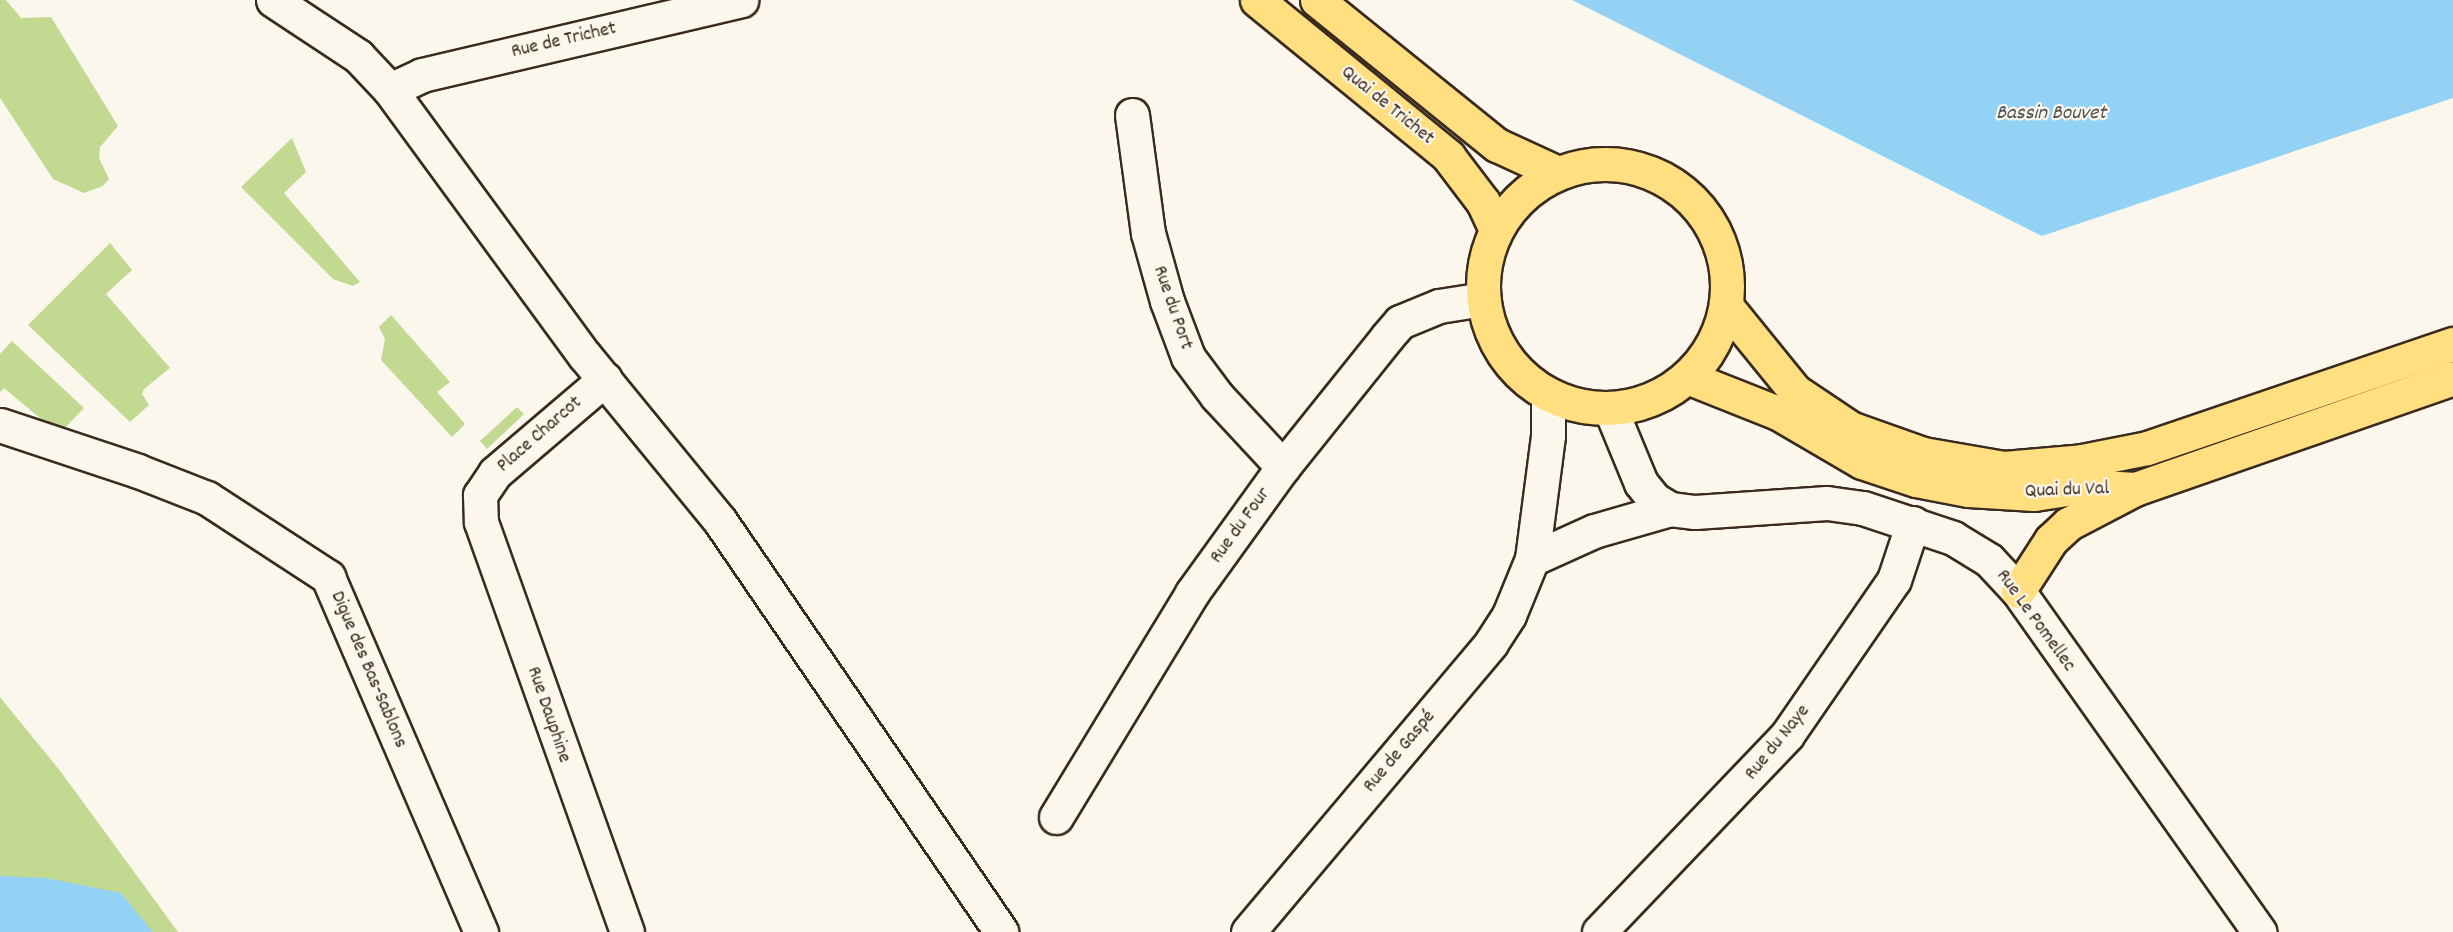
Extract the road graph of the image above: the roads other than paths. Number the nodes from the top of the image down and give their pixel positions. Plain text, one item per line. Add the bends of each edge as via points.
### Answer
1 (273, 0) edge
2 (741, 0) edge
3 (1257, 0) edge
4 (1317, 0) edge
5 (390, 90) junction
6 (1132, 115) dead end
7 (1558, 173) junction
8 (1496, 230) junction
9 (1483, 299) junction
10 (1726, 306) junction
11 (2453, 344) edge
12 (1687, 377) junction
13 (2453, 378) edge
14 (605, 379) junction
15 (1548, 394) junction
16 (1610, 408) junction
17 (0, 425) edge
18 (1283, 467) junction
19 (2135, 489) junction
20 (480, 495) joint
21 (1670, 509) junction
22 (1913, 523) junction
23 (1532, 559) junction
24 (2018, 591) junction
25 (1056, 818) dead end
26 (481, 932) edge
27 (627, 932) edge
28 (1001, 932) edge
29 (1248, 932) edge
30 (1599, 932) edge
31 (2259, 932) edge

1 - 5 street via 358,56
2 - 5 street, Rue de Trichet via 422,75
3 - 8 main road, Quai de Trichet via 1448,156 1483,202
4 - 7 main road, Quai de Trichet via 1497,145
5 - 14 street
6 - 18 street, Rue du Port via 1148,233 1188,357 1217,396
7 - 8 main road via 1528,190
7 - 10 main road via 1601,163 1623,164 1645,170 1683,190 1712,224 1721,244 1728,285
8 - 9 main road via 1483,275
9 - 15 main road via 1497,345 1528,382
9 - 18 street, Rue du Four via 1439,306 1400,322
10 - 11 main road, Quai du Val via 1795,391 1850,428 1923,454 2004,468 2082,461 2147,448
10 - 12 main road via 1713,345
12 - 16 main road via 1651,399
12 - 19 main road, Quai du Val via 1778,413 1862,462 1916,480 1968,490 2034,494 2086,486
13 - 19 main road, Quai du Val
14 - 20 street, Place Charcot via 495,473
14 - 28 street via 720,521
15 - 16 main road via 1589,407
15 - 23 street, Rue de Gaspé via 1548,435
16 - 21 street via 1641,483 1655,501
17 - 26 street, Digue des Bas-Sablons via 207,498 328,577
18 - 25 street, Rue du Four via 1192,593
19 - 24 main road via 2068,524 2051,540
20 - 27 street, Rue Dauphine via 481,522
21 - 22 street, Rue Le Pomellec via 1695,512 1827,503 1863,508
21 - 23 street via 1594,531
22 - 24 street, Rue Le Pomellec via 1953,538 1989,560
22 - 30 street, Rue du Naye via 1894,580 1787,735
23 - 29 street, Rue de Gaspé via 1525,584 1491,643
24 - 31 street, Rue Le Pomellec

